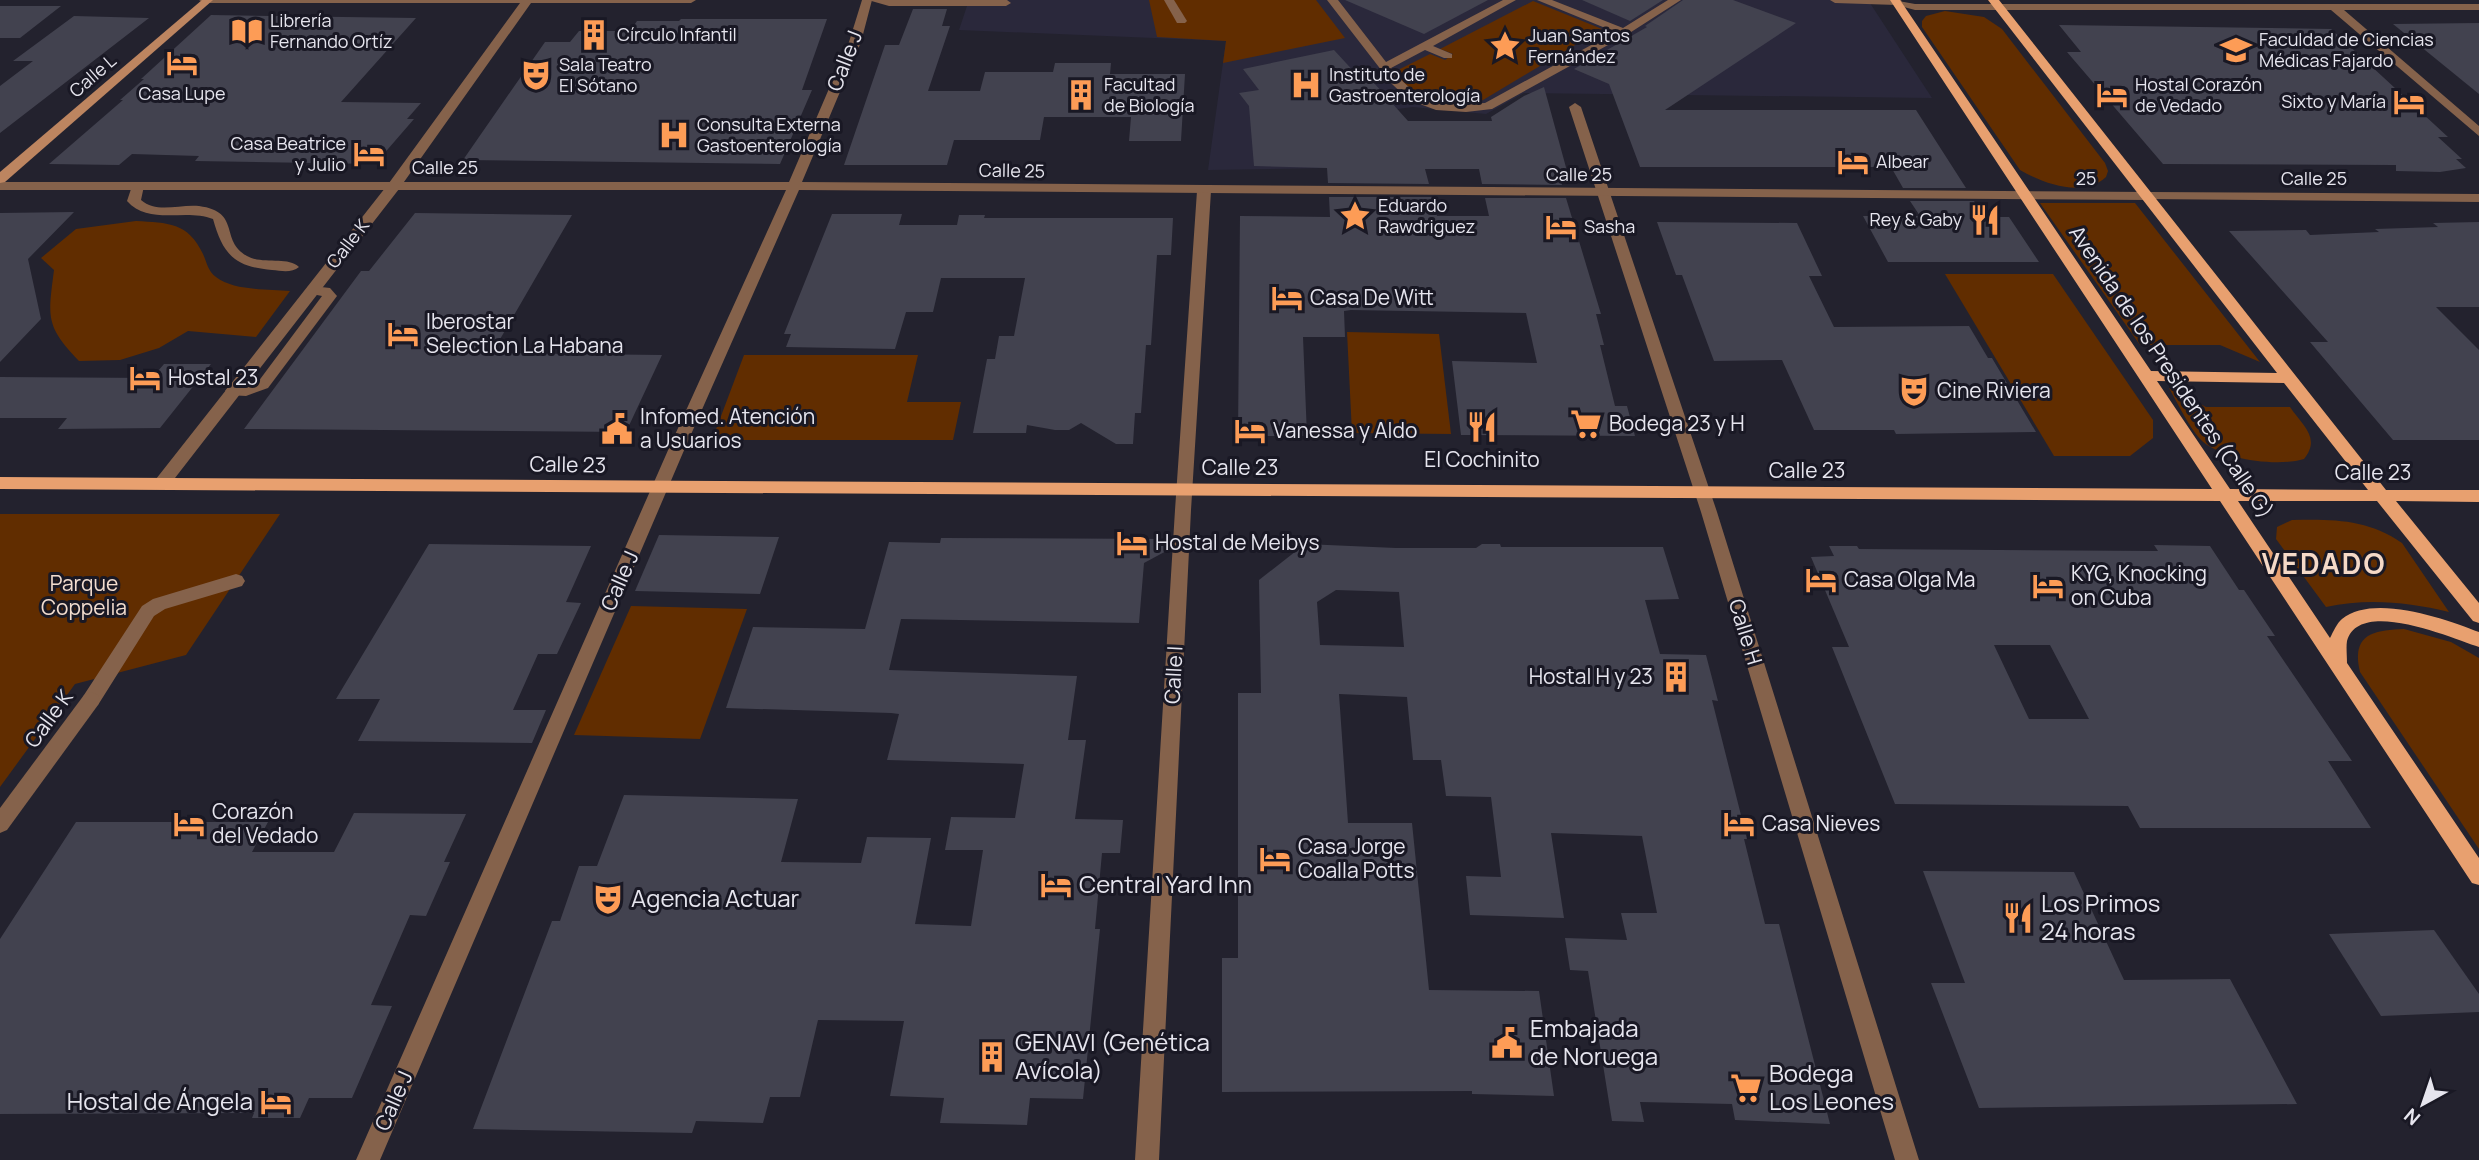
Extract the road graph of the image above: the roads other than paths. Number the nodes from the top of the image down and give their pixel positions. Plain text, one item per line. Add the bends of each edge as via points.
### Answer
1 (207, 0) edge
2 (528, 0) edge
3 (691, 0) edge
4 (867, 0) edge
5 (873, 0) edge
6 (1169, 0) edge
7 (1332, 0) edge
8 (1511, 0) edge
9 (1542, 0) edge
10 (1676, 0) edge
11 (1835, 0) edge
12 (1006, 3) dead end
13 (1995, 3) edge
14 (2331, 4) edge
15 (1902, 5) edge
16 (2479, 7) edge
17 (1181, 21) dead end
18 (1624, 32) junction
19 (1424, 46) junction
20 (1448, 56) dead end
21 (1387, 66) junction
22 (1575, 107) dead end
23 (2479, 132) edge
24 (0, 179) edge
25 (0, 186) edge
26 (138, 186) junction
27 (394, 186) junction
28 (794, 186) junction
29 (1204, 191) junction
30 (1602, 193) junction
31 (2024, 196) junction
32 (2149, 196) junction
33 (2479, 198) edge
34 (292, 267) dead end
35 (2147, 376) junction
36 (2289, 377) junction
37 (0, 482) edge
38 (162, 483) junction
39 (661, 488) junction
40 (1185, 490) junction
41 (1703, 493) junction
42 (2228, 495) junction
43 (2383, 496) junction
44 (2479, 496) edge
45 (236, 581) dead end
46 (2479, 616) edge
47 (2479, 640) edge
48 (2339, 670) junction
49 (0, 824) edge
50 (2479, 876) edge
51 (368, 1160) edge
52 (1147, 1160) edge
53 (1907, 1160) edge

1 - 2 street
1 - 24 main road, Calle L
2 - 3 street
2 - 27 street, Calle K
4 - 28 street, Calle J via 855,42
5 - 12 street
6 - 17 street
7 - 21 street
8 - 19 street
9 - 18 street
10 - 18 street
11 - 15 street
13 - 14 street
13 - 15 street
13 - 32 main road
14 - 16 street
14 - 23 street
15 - 31 main road, Avenida de los Presidentes (Calle G)
18 - 21 street via 1488,106 1436,106 1413,97
19 - 20 street
19 - 21 street
22 - 30 street, Calle H
25 - 26 street, Calle 25
26 - 27 street, Calle 25
26 - 34 street via 134,201 139,207 201,210 219,217 226,243 241,259
27 - 28 street, Calle 25
27 - 38 street, Calle K via 312,290 330,296 264,385 233,391
28 - 29 street, Calle 25
28 - 39 street, Calle J
29 - 30 street, Calle 25
29 - 40 street, Calle I
30 - 31 street, Calle 25
30 - 41 street, Calle H
31 - 32 street, 25
31 - 35 main road, Avenida de los Presidentes (Calle G)
32 - 33 street, Calle 25
32 - 36 main road
35 - 36 main road
35 - 42 main road, Avenida de los Presidentes (Calle G)
36 - 43 main road
37 - 38 main road, Calle 23
38 - 39 main road, Calle 23
39 - 40 main road, Calle 23
39 - 51 street, Calle J
40 - 41 main road, Calle 23
40 - 52 street, Calle I
41 - 42 main road, Calle 23
41 - 53 street, Calle H
42 - 43 main road, Calle 23
42 - 48 main road, Avenida de los Presidentes (Calle G)
43 - 44 main road, Calle 23
43 - 46 main road
45 - 49 street, Calle K via 148,611 91,700
47 - 48 main road via 2418,617 2388,613 2360,619 2343,630 2335,647
48 - 50 main road, Avenida de los Presidentes (Calle G)

